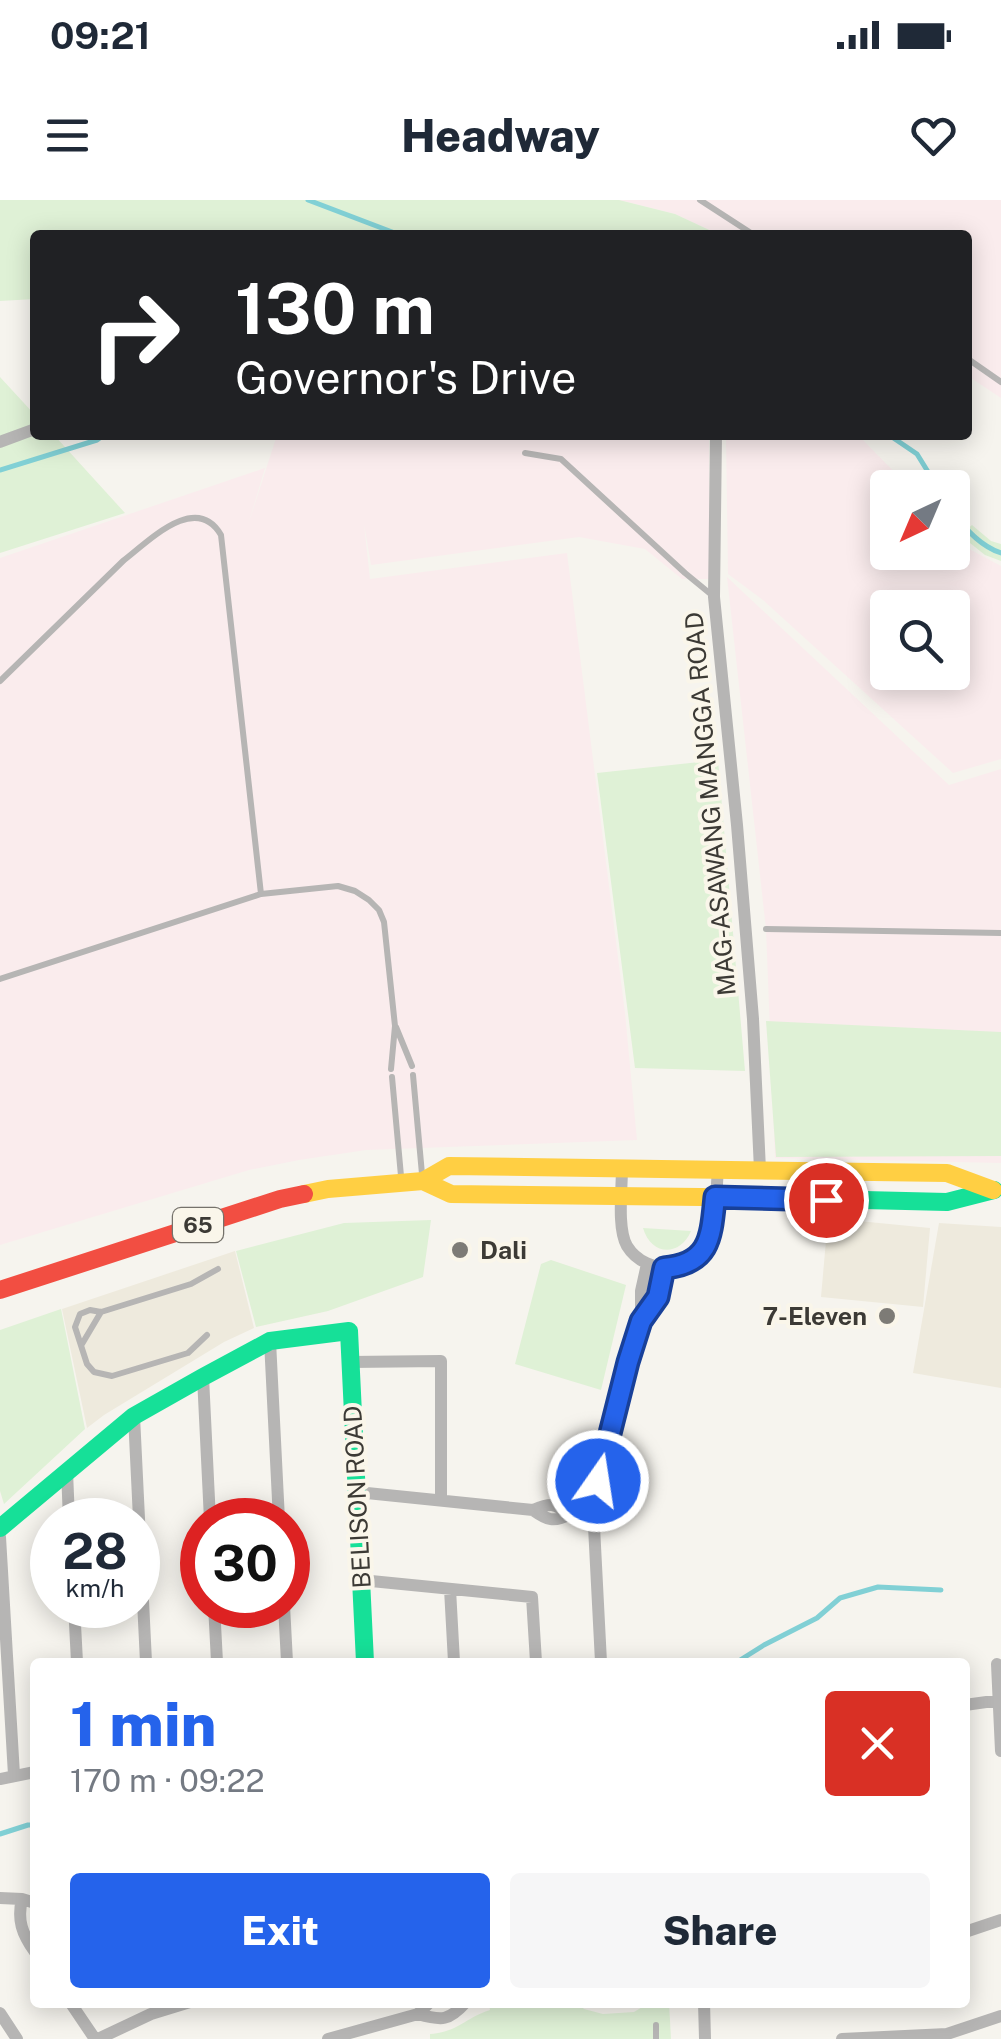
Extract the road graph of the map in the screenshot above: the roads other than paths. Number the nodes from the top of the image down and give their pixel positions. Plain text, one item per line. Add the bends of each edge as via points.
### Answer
1 (700, 200) edge
2 (746, 230) edge
3 (972, 363) edge
4 (1001, 382) edge
5 (30, 432) edge
6 (716, 440) edge
7 (0, 442) edge
8 (526, 453) dead end
9 (714, 596) junction
10 (0, 680) edge
11 (261, 894) junction
12 (766, 928) dead end
13 (1001, 933) edge
14 (0, 980) edge
15 (395, 1026) junction
16 (622, 1168) junction
17 (718, 1170) junction
18 (760, 1170) junction
19 (423, 1181) junction
20 (402, 1182) junction
21 (997, 1190) edge
22 (622, 1196) junction
23 (715, 1197) junction
24 (647, 1264) junction
25 (664, 1268) junction
26 (218, 1269) dead end
27 (0, 1290) edge
28 (101, 1312) junction
29 (641, 1321) junction
30 (206, 1335) dead end
31 (270, 1341) junction
32 (82, 1344) junction
33 (350, 1362) junction
34 (203, 1376) junction
35 (134, 1416) junction
36 (67, 1471) junction
37 (356, 1492) junction
38 (69, 1498) edge
39 (209, 1498) edge
40 (278, 1498) edge
41 (441, 1499) junction
42 (592, 1518) junction
43 (0, 1528) edge
44 (0, 1537) edge
45 (361, 1580) junction
46 (450, 1588) junction
47 (76, 1628) edge
48 (216, 1628) edge
49 (285, 1628) edge
50 (78, 1658) edge
51 (146, 1658) edge
52 (218, 1658) edge
53 (287, 1658) edge
54 (365, 1658) edge
55 (454, 1658) edge
56 (536, 1658) edge
57 (601, 1658) edge
58 (997, 1664) dead end
59 (1000, 1700) edge
60 (970, 1704) edge
61 (1001, 1751) edge
62 (7, 1777) edge
63 (0, 1898) edge
64 (29, 1901) edge
65 (1001, 1920) edge
66 (970, 1930) edge
67 (30, 1945) edge
68 (74, 2008) edge
69 (147, 2008) edge
70 (424, 2008) edge
71 (460, 2008) edge
72 (704, 2008) edge
73 (0, 2012) edge
74 (418, 2014) junction
75 (1001, 2016) edge
76 (656, 2025) dead end
77 (17, 2039) edge
78 (96, 2039) edge
79 (328, 2039) edge
80 (656, 2039) edge
81 (706, 2039) edge
82 (842, 2039) edge

1 - 2 lane
3 - 4 lane
5 - 7 street
6 - 9 street, MAG-ASAWANG MANGGA ROAD
8 - 9 lane via 561,459
9 - 18 street, MAG-ASAWANG MANGGA ROAD via 753,1020
10 - 11 lane via 144,544 184,518 214,523 221,535
11 - 14 lane
11 - 15 lane via 338,886 378,910
12 - 13 lane
15 - 19 lane via 412,1070
15 - 20 lane via 392,1073
16 - 17 main road, 65
16 - 19 main road, 65 via 450,1166
16 - 22 street
17 - 18 main road, 65
17 - 23 street
18 - 21 main road, 65 via 948,1173
19 - 20 main road, 65
19 - 22 main road, 65 via 451,1194
20 - 27 main road, 65 via 280,1199
21 - 23 main road, 65 via 947,1202
22 - 23 main road, 65
22 - 24 street via 622,1234
23 - 25 street via 704,1250 694,1261
24 - 25 street
24 - 29 street
25 - 29 street via 658,1297
26 - 28 lane
28 - 32 lane
28 - 32 lane via 80,1314 75,1327
29 - 42 street via 606,1440
30 - 32 lane via 188,1353 112,1376 94,1372
31 - 33 main road, BELISON ROAD via 349,1331
31 - 34 main road
31 - 40 street
33 - 37 main road, BELISON ROAD
33 - 41 street via 441,1361
34 - 35 main road
34 - 39 street
35 - 36 main road
35 - 51 street
36 - 38 street
36 - 43 main road
37 - 41 street
37 - 45 main road, BELISON ROAD
41 - 42 street via 533,1510 544,1518
42 - 57 street
44 - 62 street
45 - 46 street
45 - 54 main road, BELISON ROAD
46 - 55 street
46 - 56 street via 532,1597
47 - 50 street
48 - 52 street
49 - 53 street
58 - 59 street
59 - 60 street
59 - 61 street
63 - 64 street
64 - 67 street via 19,1915
65 - 66 street
68 - 78 street
69 - 78 street
70 - 74 street
71 - 74 street via 436,2020
72 - 81 street
73 - 77 street
74 - 79 street
75 - 82 street via 948,2034
76 - 80 lane

